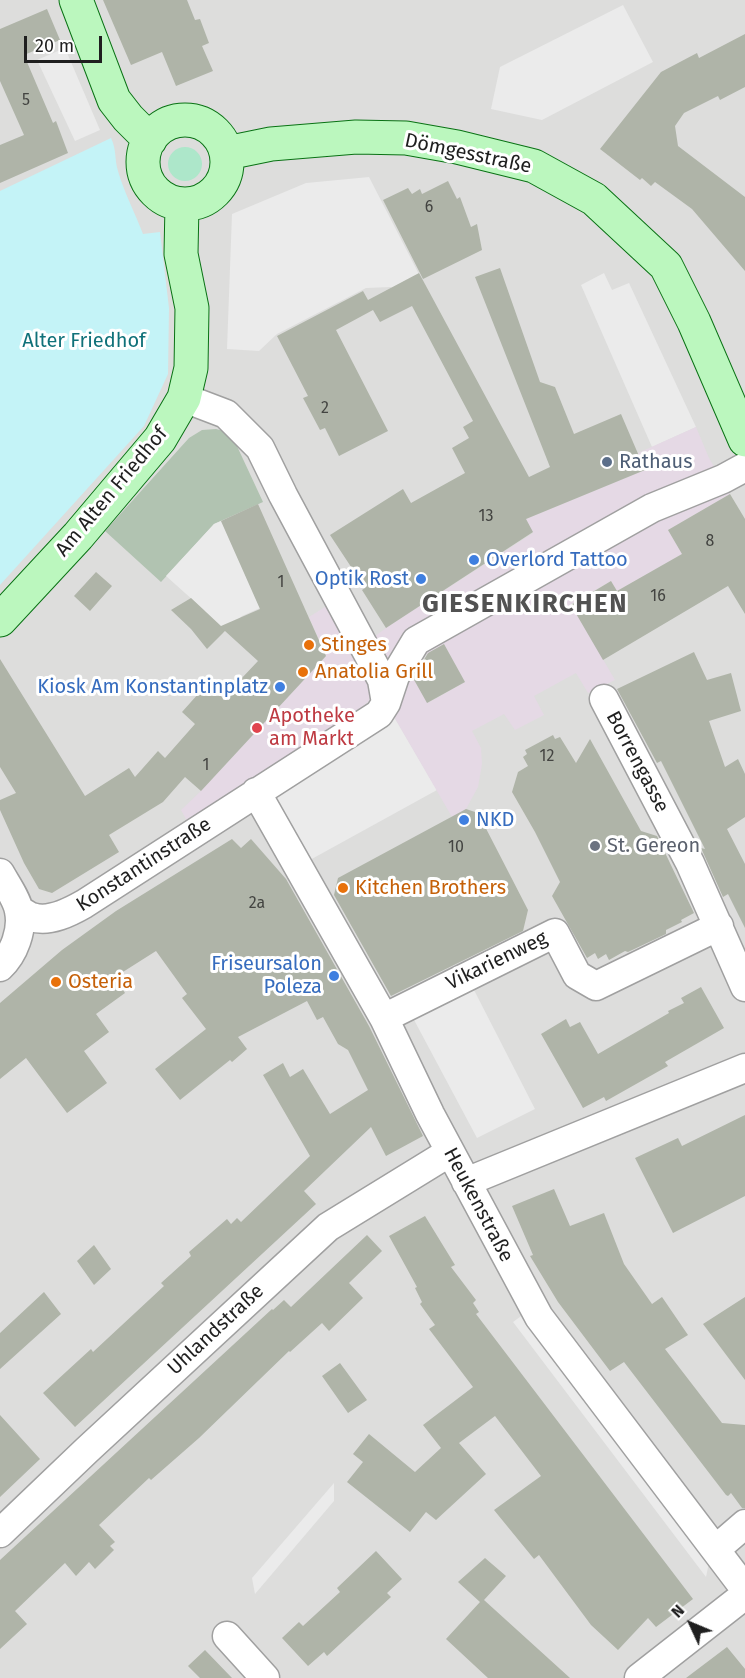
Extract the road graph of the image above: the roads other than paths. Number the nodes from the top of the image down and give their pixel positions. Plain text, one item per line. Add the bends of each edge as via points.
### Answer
1 (76, 0) edge
2 (150, 140) junction
3 (227, 153) junction
4 (182, 204) junction
5 (184, 398) junction
6 (745, 440) edge
7 (734, 473) edge
8 (0, 620) edge
9 (604, 699) dead end
10 (386, 703) junction
11 (256, 792) junction
12 (0, 873) edge
13 (19, 909) junction
14 (719, 926) junction
15 (0, 967) edge
16 (745, 987) edge
17 (384, 1018) junction
18 (745, 1068) edge
19 (450, 1152) junction
20 (466, 1182) junction
21 (745, 1524) edge
22 (0, 1533) edge
23 (716, 1549) junction
24 (745, 1589) edge
25 (745, 1595) edge
26 (227, 1636) dead end
27 (265, 1678) edge
28 (639, 1678) edge

1 - 2 main road via 114,100
2 - 3 main road via 168,124 192,121 214,132
2 - 4 main road via 143,163 149,185 159,195
3 - 4 main road via 220,185 204,200
3 - 6 main road, Dömgesstraße via 292,142 406,138 534,166 594,199 666,266
4 - 5 main road, Am Alten Friedhof via 181,254 192,308 190,368
5 - 8 main road, Am Alten Friedhof via 160,439
5 - 10 street via 226,414 260,448 382,680
7 - 10 street via 652,508 416,641 395,675
9 - 14 street, Borrengasse
10 - 11 street, Konstantinstraße via 379,714
11 - 13 street, Konstantinstraße via 69,913 41,918
11 - 17 street, Heukenstraße
12 - 13 street
13 - 15 street via 20,925 14,947
14 - 16 street, Borrengasse
14 - 17 street, Vikarienweg via 596,987 577,975 555,933
17 - 19 street, Heukenstraße
18 - 20 street
19 - 20 street, Heukenstraße
19 - 22 street, Uhlandstraße via 328,1227
20 - 23 street, Heukenstraße via 539,1317
21 - 23 street
23 - 24 street, Heukenstraße
25 - 28 street
26 - 27 street

